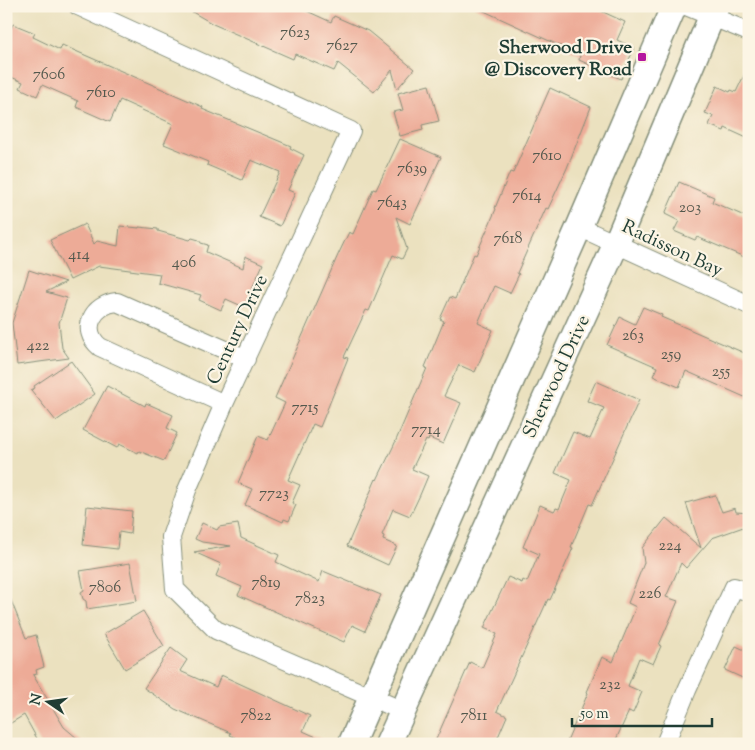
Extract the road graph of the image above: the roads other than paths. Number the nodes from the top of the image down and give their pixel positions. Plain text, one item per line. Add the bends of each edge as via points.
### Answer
1 (78, 6) edge
2 (674, 6) edge
3 (686, 6) edge
4 (714, 12) edge
5 (749, 32) edge
6 (579, 226) junction
7 (616, 244) junction
8 (749, 305) edge
9 (246, 359) junction
10 (224, 404) junction
11 (749, 592) edge
12 (371, 697) junction
13 (403, 711) junction
14 (352, 744) edge
15 (388, 744) edge
16 (665, 744) edge

1 - 9 street, Century Drive via 351,131
2 - 6 street, Sherwood Drive
3 - 4 street
4 - 5 street
4 - 7 street, Sherwood Drive
6 - 7 street, Radisson Bay
6 - 12 street, Sherwood Drive
7 - 8 street, Radisson Bay
7 - 13 street, Sherwood Drive
9 - 10 street, Century Drive
9 - 10 street via 117,302 107,302 93,315 90,333 100,347
10 - 12 street, Century Drive via 187,490 171,537 175,589 216,630
11 - 16 street via 734,587
12 - 13 street, Century Drive
12 - 14 street, Sherwood Drive
13 - 15 street, Sherwood Drive

